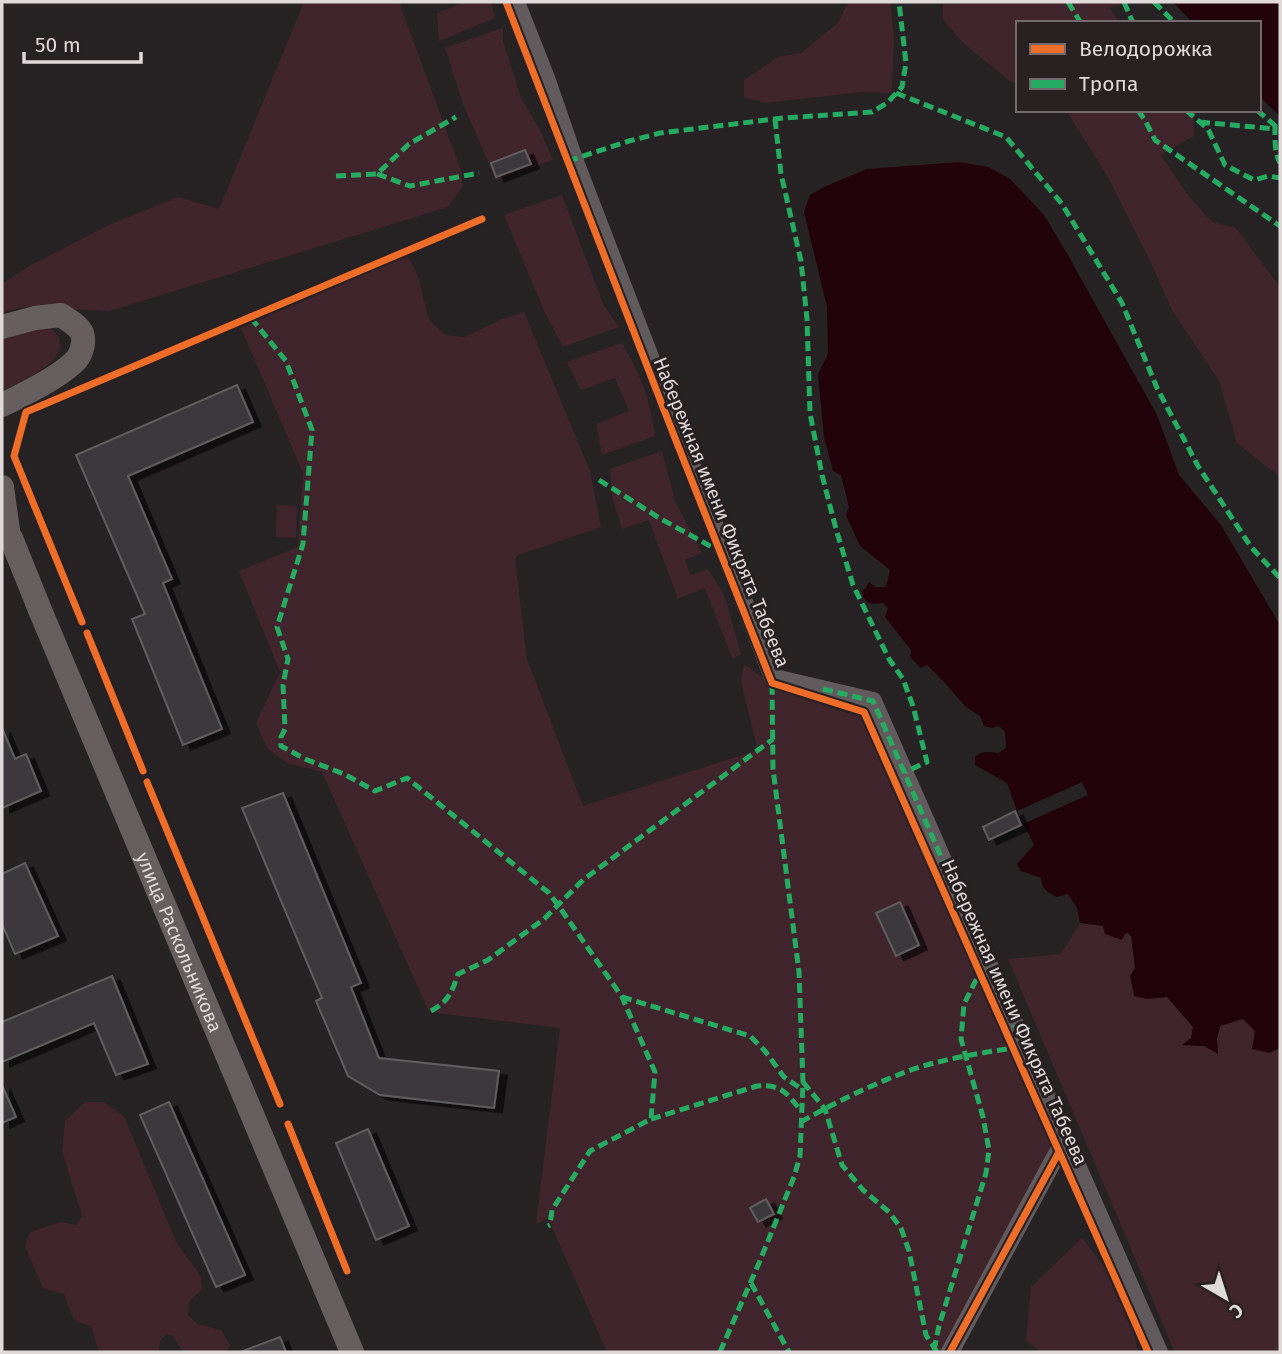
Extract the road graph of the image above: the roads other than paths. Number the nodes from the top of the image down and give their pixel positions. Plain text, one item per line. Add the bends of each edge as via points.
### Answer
1 (516, 2) edge
2 (2, 327) edge
3 (2, 405) edge
4 (2, 487) edge
5 (5, 526) edge
6 (1065, 1139) junction
7 (352, 1352) edge
8 (950, 1352) edge
9 (1159, 1352) edge

1 - 6 street, Набережная имени Фикрята Табеева via 772,675 873,701
2 - 3 street via 61,315 82,332 84,345 78,358 62,371
4 - 5 street, улица Раскольникова
5 - 7 street, улица Раскольникова
6 - 8 street
6 - 9 street, Набережная имени Фикрята Табеева

